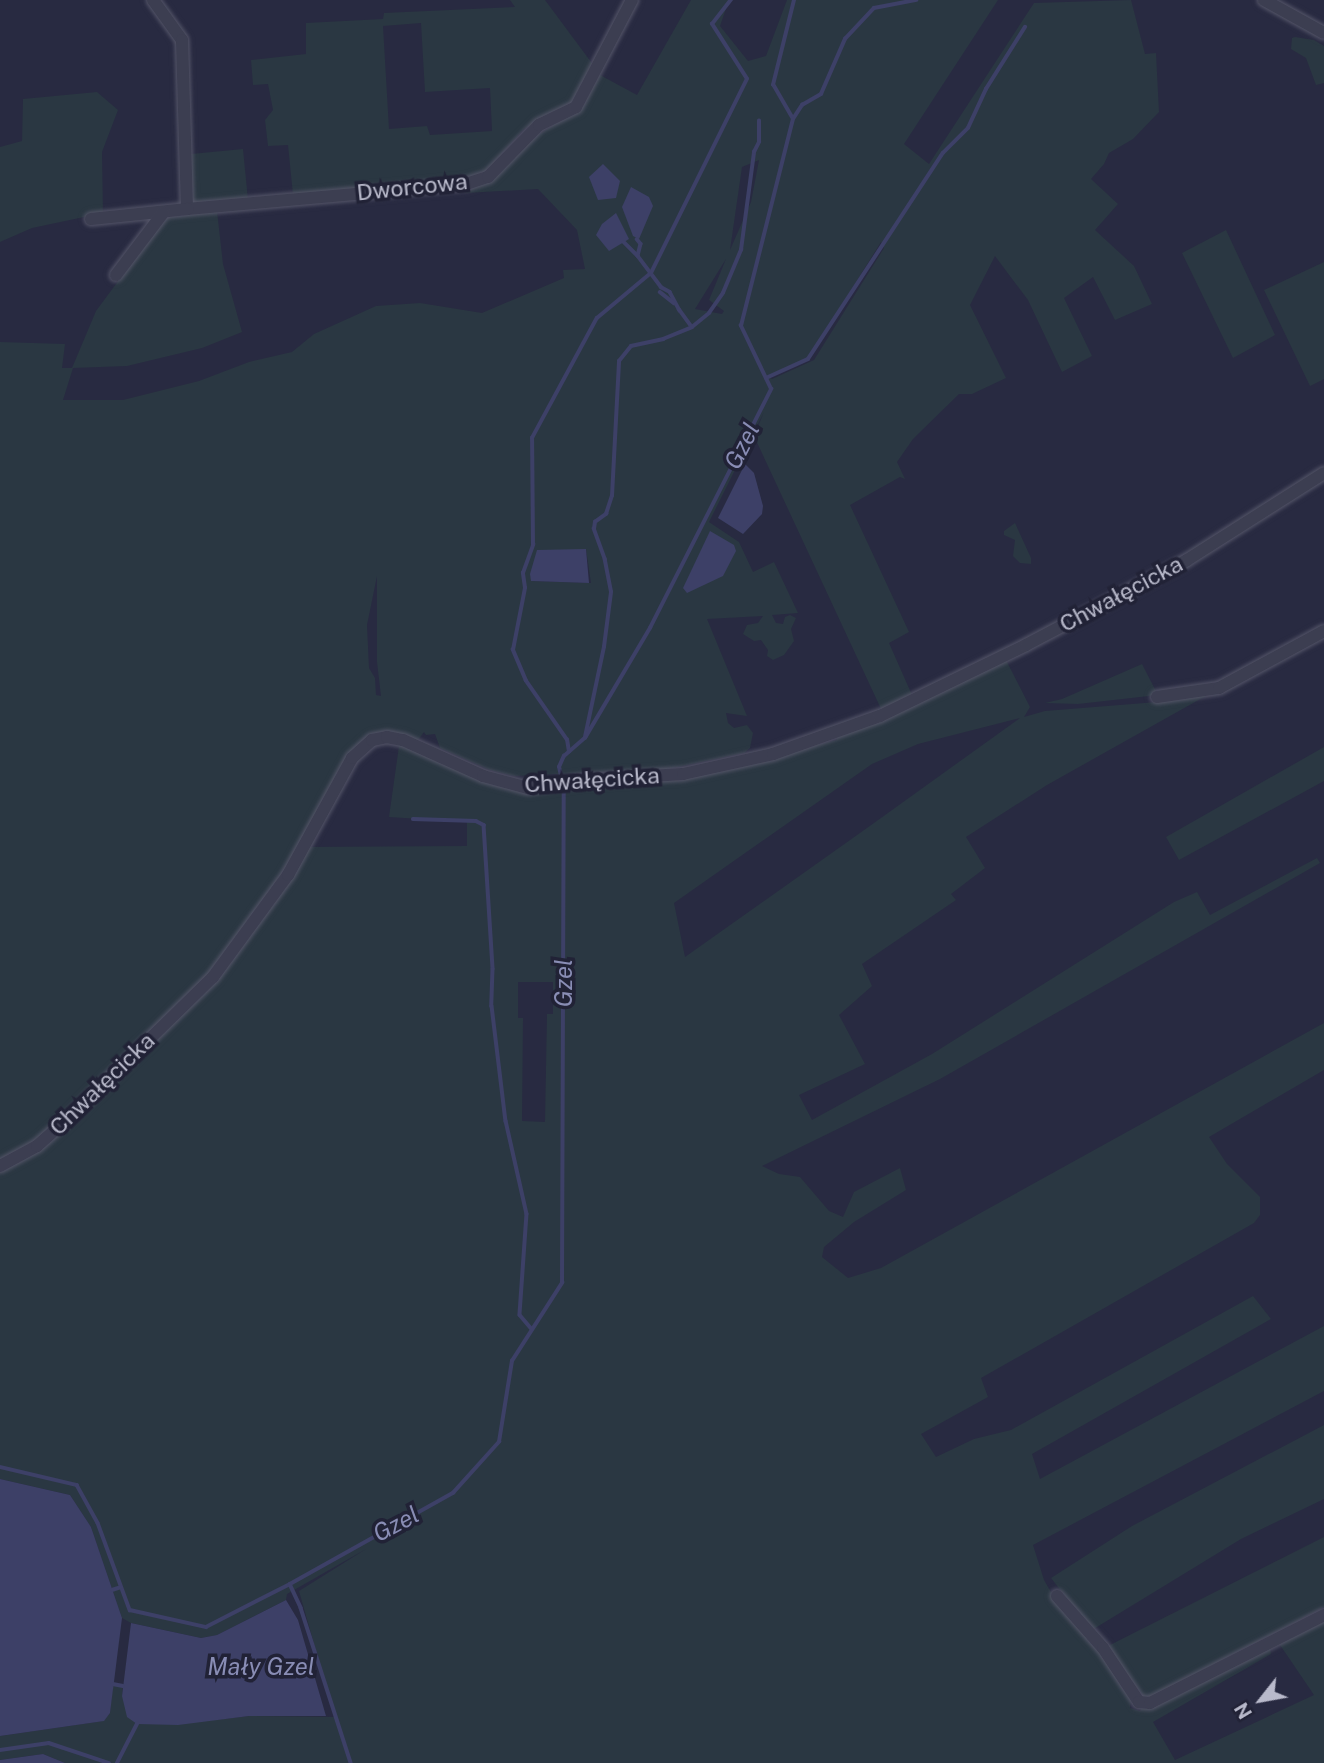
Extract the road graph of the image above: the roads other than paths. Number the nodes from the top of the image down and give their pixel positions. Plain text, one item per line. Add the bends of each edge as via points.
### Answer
1 (153, 0) edge
2 (632, 0) edge
3 (1264, 0) edge
4 (1324, 33) edge
5 (187, 209) junction
6 (163, 213) junction
7 (91, 219) dead end
8 (116, 275) dead end
9 (1324, 473) edge
10 (1324, 631) edge
11 (1157, 697) dead end
12 (0, 1166) edge
13 (1058, 1596) dead end
14 (1324, 1615) edge

1 - 5 street via 182,40
2 - 5 street, Dworcowa via 576,107 539,125 488,177 466,184
3 - 4 street
5 - 6 street, Dworcowa
6 - 7 street, Dworcowa
6 - 8 street
9 - 12 street, Chwałęcicka via 1170,570 853,727 786,750 705,770 528,788 394,738 366,743 352,758 288,875 213,977 37,1146
10 - 11 street via 1219,688
13 - 14 street via 1103,1648 1139,1702 1150,1703

